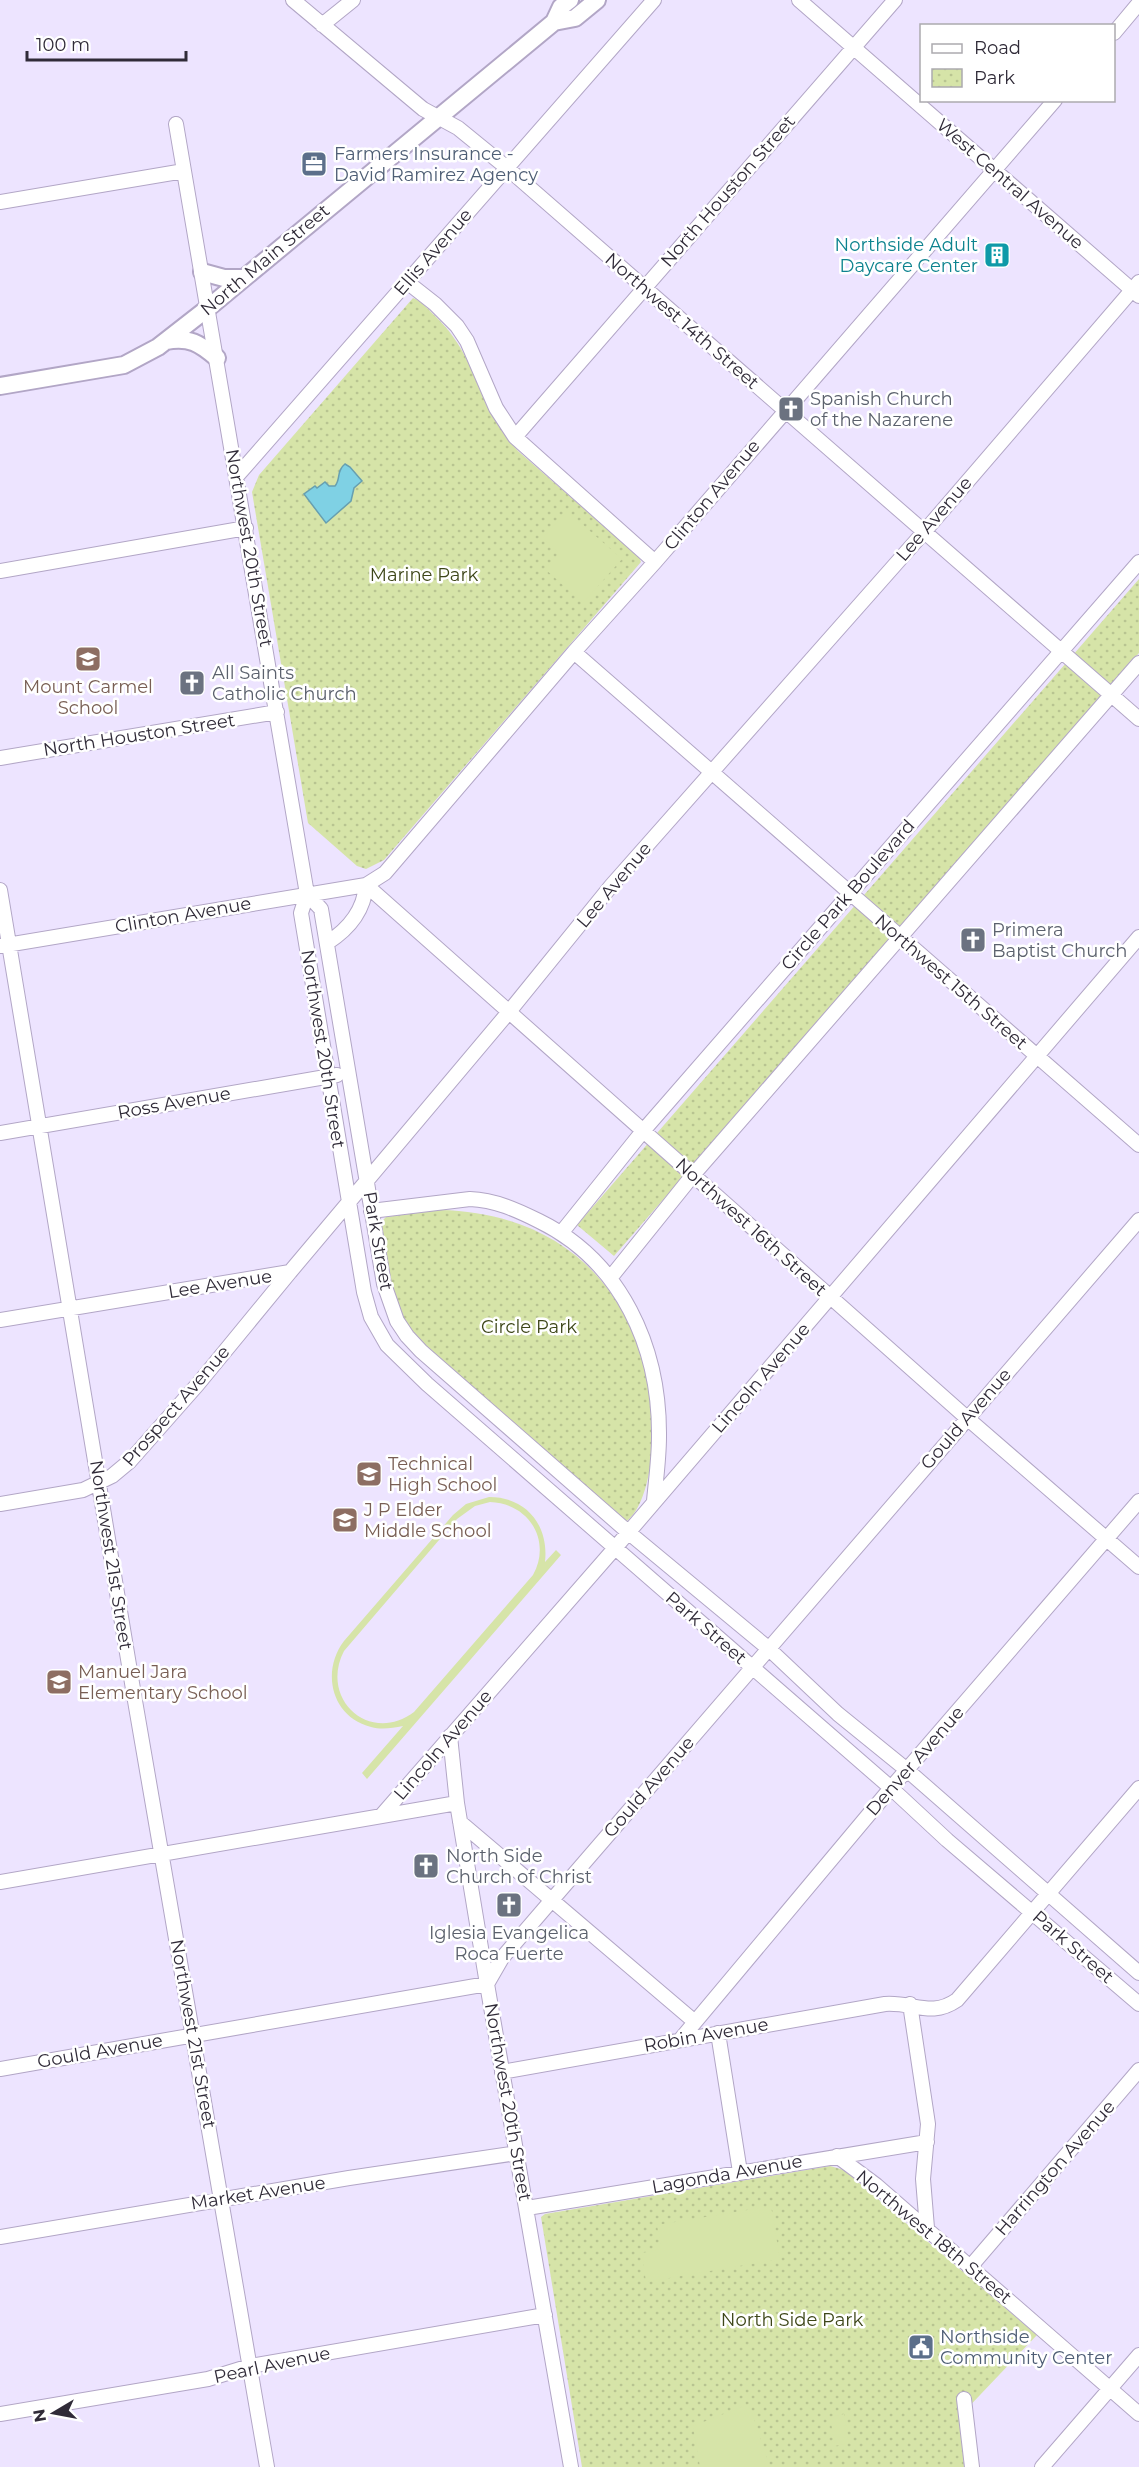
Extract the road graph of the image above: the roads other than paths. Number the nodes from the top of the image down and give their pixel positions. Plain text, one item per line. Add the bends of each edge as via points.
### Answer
1 (293, 0) edge
2 (353, 0) edge
3 (570, 0) edge
4 (597, 0) edge
5 (654, 0) edge
6 (800, 0) edge
7 (895, 0) edge
8 (1139, 3) edge
9 (554, 22) junction
10 (322, 25) junction
11 (1115, 31) edge
12 (854, 47) junction
13 (1053, 102) edge
14 (439, 118) junction
15 (176, 124) dead end
16 (506, 167) junction
17 (994, 170) junction
18 (184, 171) junction
19 (0, 202) edge
20 (202, 272) junction
21 (243, 278) junction
22 (407, 282) junction
23 (644, 288) junction
24 (1137, 290) edge
25 (208, 308) junction
26 (165, 341) junction
27 (217, 358) junction
28 (0, 386) edge
29 (784, 411) junction
30 (515, 437) junction
31 (237, 476) junction
32 (246, 528) junction
33 (924, 532) junction
34 (655, 562) junction
35 (1139, 562) edge
36 (0, 571) edge
37 (574, 652) junction
38 (1060, 652) junction
39 (1139, 663) edge
40 (1111, 695) junction
41 (277, 712) junction
42 (1139, 719) edge
43 (0, 758) edge
44 (712, 772) junction
45 (366, 885) junction
46 (0, 890) edge
47 (850, 893) junction
48 (307, 894) junction
49 (901, 938) junction
50 (1139, 938) edge
51 (327, 943) junction
52 (5, 945) edge
53 (508, 1013) junction
54 (1036, 1055) junction
55 (348, 1074) junction
56 (328, 1077) junction
57 (41, 1126) junction
58 (643, 1131) junction
59 (0, 1133) edge
60 (1139, 1146) edge
61 (693, 1175) junction
62 (367, 1179) junction
63 (349, 1204) junction
64 (371, 1211) junction
65 (1139, 1220) edge
66 (562, 1232) junction
67 (290, 1272) junction
68 (611, 1277) junction
69 (830, 1297) junction
70 (71, 1308) junction
71 (0, 1320) edge
72 (967, 1418) junction
73 (99, 1483) junction
74 (654, 1501) junction
75 (1139, 1501) edge
76 (0, 1504) edge
77 (628, 1532) junction
78 (1107, 1539) junction
79 (615, 1548) junction
80 (1139, 1566) edge
81 (768, 1648) junction
82 (752, 1666) junction
83 (450, 1736) junction
84 (907, 1770) junction
85 (891, 1788) junction
86 (1139, 1788) edge
87 (457, 1803) junction
88 (381, 1816) junction
89 (460, 1822) junction
90 (162, 1855) junction
91 (0, 1882) edge
92 (1048, 1894) junction
93 (551, 1901) junction
94 (1033, 1912) junction
95 (1139, 1973) edge
96 (487, 1984) junction
97 (910, 2004) junction
98 (1139, 2004) edge
99 (694, 2022) junction
100 (718, 2033) junction
101 (194, 2035) junction
102 (680, 2040) junction
103 (0, 2068) edge
104 (1139, 2070) edge
105 (502, 2072) junction
106 (927, 2142) junction
107 (517, 2153) junction
108 (837, 2156) junction
109 (740, 2172) junction
110 (221, 2199) junction
111 (526, 2208) junction
112 (927, 2228) junction
113 (0, 2237) edge
114 (971, 2266) junction
115 (545, 2315) junction
116 (1139, 2355) edge
117 (249, 2366) junction
118 (1109, 2389) junction
119 (964, 2399) dead end
120 (0, 2414) edge
121 (1139, 2414) edge
122 (267, 2467) edge
123 (571, 2467) edge
124 (972, 2467) edge
125 (1042, 2467) edge

1 - 10 street, Northwest 14th Street
2 - 10 street
3 - 9 main road, North Main Street via 561,7
4 - 9 main road, North Main Street via 575,18
5 - 16 street, Ellis Avenue
6 - 12 street, West Central Avenue
7 - 12 street, North Houston Street
8 - 11 street
9 - 14 main road, North Main Street
10 - 14 street, Northwest 14th Street
12 - 17 street, West Central Avenue
12 - 23 street, North Houston Street
13 - 17 street, Clinton Avenue
14 - 16 street, Northwest 14th Street via 458,128
14 - 21 main road, North Main Street
15 - 18 street, Northwest 20th Street
16 - 22 street, Ellis Avenue
16 - 23 street, Northwest 14th Street
17 - 24 street, West Central Avenue
17 - 29 street, Clinton Avenue
18 - 19 street
18 - 20 street, Northwest 20th Street
20 - 21 main road
20 - 25 street, Northwest 20th Street
21 - 25 main road, North Main Street
22 - 30 street via 457,326 496,408
22 - 31 street, Ellis Avenue
23 - 29 street, Northwest 14th Street
23 - 30 street, North Houston Street
24 - 33 street, Lee Avenue
25 - 26 main road, North Main Street
25 - 27 street, Northwest 20th Street
26 - 27 main road via 183,338
26 - 28 main road, North Main Street via 124,365
27 - 31 street, Northwest 20th Street
29 - 33 street, Northwest 14th Street
29 - 34 street, Clinton Avenue
30 - 34 street
31 - 32 street, Northwest 20th Street
32 - 36 street
32 - 41 street, Northwest 20th Street
33 - 38 street, Northwest 14th Street
33 - 44 street, Lee Avenue
34 - 37 street, Clinton Avenue
35 - 38 street, Circle Park Boulevard
37 - 44 street, Northwest 15th Street
37 - 45 street, Clinton Avenue via 386,873
38 - 40 street, Northwest 14th Street
38 - 47 street, Circle Park Boulevard
39 - 40 street
40 - 42 street, Northwest 14th Street
40 - 49 street
41 - 43 street, North Houston Street
41 - 48 street, Northwest 20th Street
44 - 47 street, Northwest 15th Street
44 - 53 street, Lee Avenue via 610,886
45 - 48 street, Clinton Avenue
45 - 51 street via 361,909 339,936
45 - 53 street, Northwest 16th Street
46 - 52 street, Northwest 21st Street
47 - 49 street, Northwest 15th Street
47 - 58 street, Circle Park Boulevard
48 - 51 street, Northwest 20th Street via 321,909
48 - 52 street, Clinton Avenue
48 - 56 street, Northwest 20th Street via 301,913
49 - 54 street, Northwest 15th Street
49 - 61 street
50 - 54 street, Lincoln Avenue
51 - 55 street, Northwest 20th Street
52 - 57 street, Northwest 21st Street
53 - 58 street, Northwest 16th Street
53 - 62 street, Lee Avenue
54 - 60 street, Northwest 15th Street
54 - 69 street, Lincoln Avenue
55 - 56 street, Ross Avenue
55 - 62 street, Northwest 20th Street
56 - 57 street, Ross Avenue
56 - 63 street, Northwest 20th Street
57 - 59 street, Ross Avenue
57 - 70 street, Northwest 21st Street
58 - 61 street, Northwest 16th Street
58 - 66 street, Circle Park Boulevard
61 - 68 street
61 - 69 street, Northwest 16th Street
62 - 63 street, Lee Avenue
62 - 64 street, Park Street
63 - 67 street, Lee Avenue
63 - 79 street, Park Street via 364,1292 371,1317 387,1345
64 - 66 street via 483,1200
64 - 77 street, Park Street via 384,1284 407,1336
65 - 72 street, Gould Avenue
66 - 68 street via 595,1258
67 - 70 street, Lee Avenue
67 - 73 street, Prospect Avenue via 130,1461
68 - 74 street via 633,1314 654,1385 659,1438
69 - 72 street, Northwest 16th Street
69 - 74 street, Lincoln Avenue
70 - 71 street, Lee Avenue
70 - 73 street, Northwest 21st Street
72 - 78 street, Northwest 16th Street
72 - 81 street, Gould Avenue
73 - 76 street, Prospect Avenue via 83,1490
73 - 90 street, Northwest 21st Street
74 - 77 street, Lincoln Avenue
75 - 78 street, Denver Avenue
77 - 79 street, Lincoln Avenue
77 - 81 street, Park Street
78 - 80 street, Northwest 16th Street
78 - 84 street, Denver Avenue
79 - 82 street, Park Street
79 - 83 street, Lincoln Avenue
81 - 82 street, Gould Avenue
81 - 84 street, Park Street via 838,1714
82 - 85 street, Park Street
82 - 93 street, Gould Avenue
83 - 87 street, Northwest 20th Street
83 - 88 street, Lincoln Avenue
84 - 85 street, Denver Avenue
84 - 92 street, Park Street
85 - 94 street, Park Street
85 - 99 street, Denver Avenue
86 - 92 street
87 - 88 street, Lincoln Avenue
87 - 89 street, Northwest 20th Street
88 - 90 street, Lincoln Avenue
89 - 93 street
89 - 96 street, Northwest 20th Street
90 - 91 street, Lincoln Avenue
90 - 101 street, Northwest 21st Street
92 - 94 street
92 - 95 street, Park Street
93 - 96 street, Gould Avenue via 502,1958
93 - 99 street
94 - 97 street via 957,2000 937,2010
94 - 98 street, Park Street
96 - 101 street, Gould Avenue
96 - 105 street, Northwest 20th Street
97 - 100 street, Robin Avenue via 885,2004
97 - 106 street via 928,2124
99 - 102 street
100 - 102 street, Robin Avenue
100 - 109 street
101 - 103 street, Gould Avenue
101 - 110 street, Northwest 21st Street
102 - 105 street, Robin Avenue
104 - 114 street, Harrington Avenue
105 - 107 street, Northwest 20th Street
106 - 108 street, Lagonda Avenue
106 - 112 street via 923,2178
107 - 110 street, Market Avenue
107 - 111 street, Northwest 20th Street
108 - 109 street, Lagonda Avenue
108 - 112 street, Northwest 18th Street
109 - 111 street, Lagonda Avenue
110 - 113 street, Market Avenue
110 - 117 street, Northwest 21st Street
111 - 115 street, Northwest 20th Street
112 - 114 street, Northwest 18th Street
114 - 118 street, Northwest 18th Street
115 - 117 street, Pearl Avenue
115 - 123 street, Northwest 20th Street
116 - 118 street
117 - 120 street, Pearl Avenue via 207,2379
117 - 122 street, Northwest 21st Street
118 - 121 street, Northwest 18th Street
118 - 125 street
119 - 124 street

